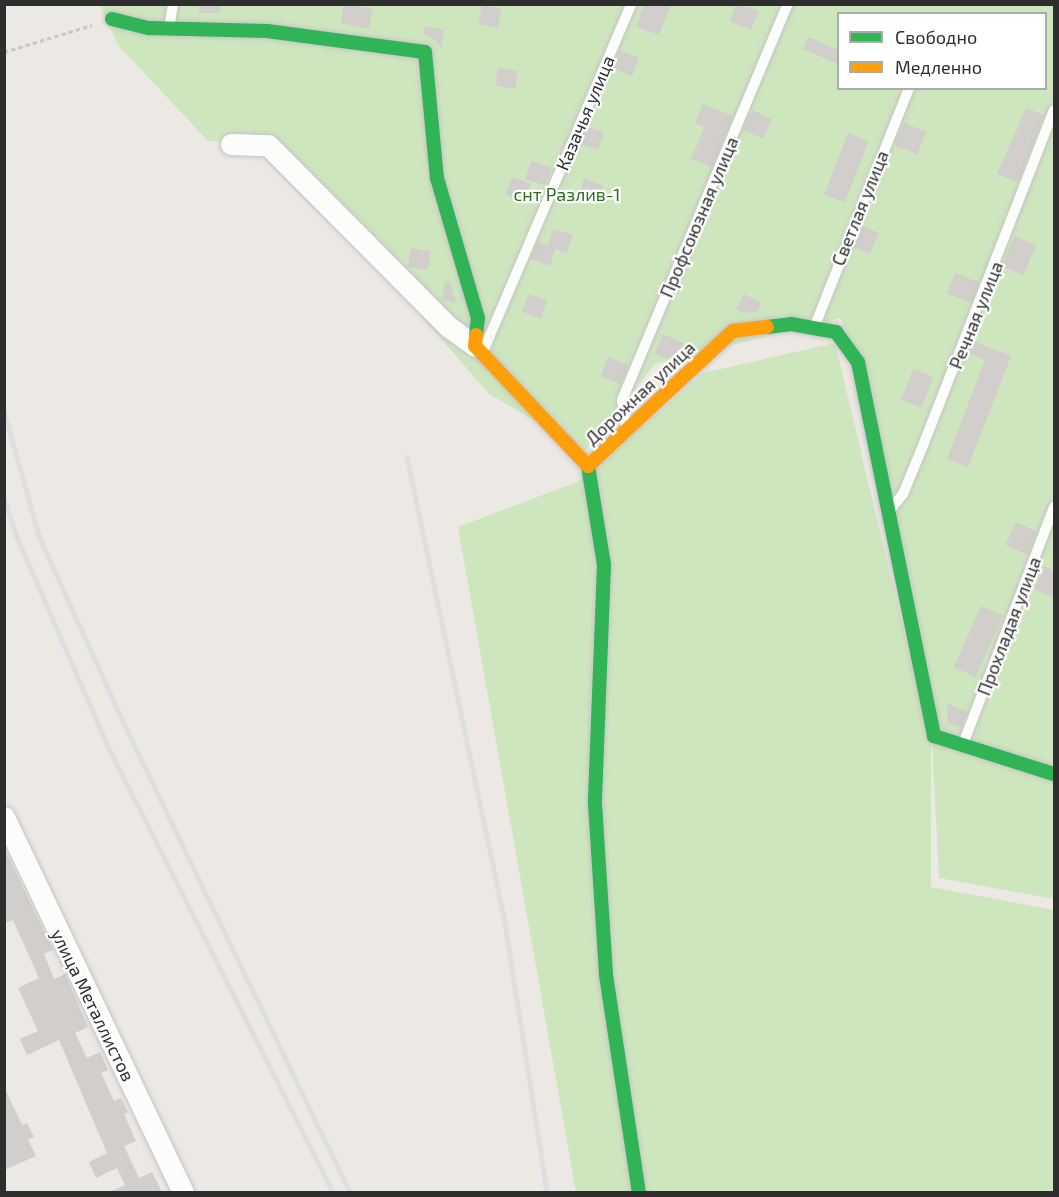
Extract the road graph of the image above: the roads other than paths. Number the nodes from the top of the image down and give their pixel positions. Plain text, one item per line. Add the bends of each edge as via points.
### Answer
1 (109, 4) edge
2 (173, 4) edge
3 (631, 4) edge
4 (788, 4) edge
5 (112, 19) joint
6 (169, 29) junction
7 (908, 90) edge
8 (1054, 110) edge
9 (231, 144) dead end
10 (814, 328) junction
11 (479, 350) junction
12 (627, 432) junction
13 (588, 466) junction
14 (1054, 507) edge
15 (886, 514) junction
16 (963, 745) junction
17 (1054, 774) edge
18 (4, 817) edge
19 (183, 1192) edge
20 (639, 1192) edge

1 - 5 lane
2 - 6 lane
3 - 11 lane, Казачья улица
4 - 12 lane, Профсоюзная улица via 622,400
5 - 6 street
6 - 11 street via 267,32 425,52 437,178 478,318
7 - 10 lane, Светлая улица
8 - 15 lane, Речная улица via 903,494
9 - 11 street via 268,145 449,327
10 - 12 street, Дорожная улица via 790,324 733,330
10 - 15 street, Дорожная улица via 836,332 858,362
11 - 13 street, Дорожная улица
12 - 13 street, Дорожная улица
13 - 20 street via 604,566 595,804 606,975
14 - 16 lane, Прохладая улица
15 - 16 street, Дорожная улица via 934,736
16 - 17 street, Дорожная улица
18 - 19 street, улица Металлистов

